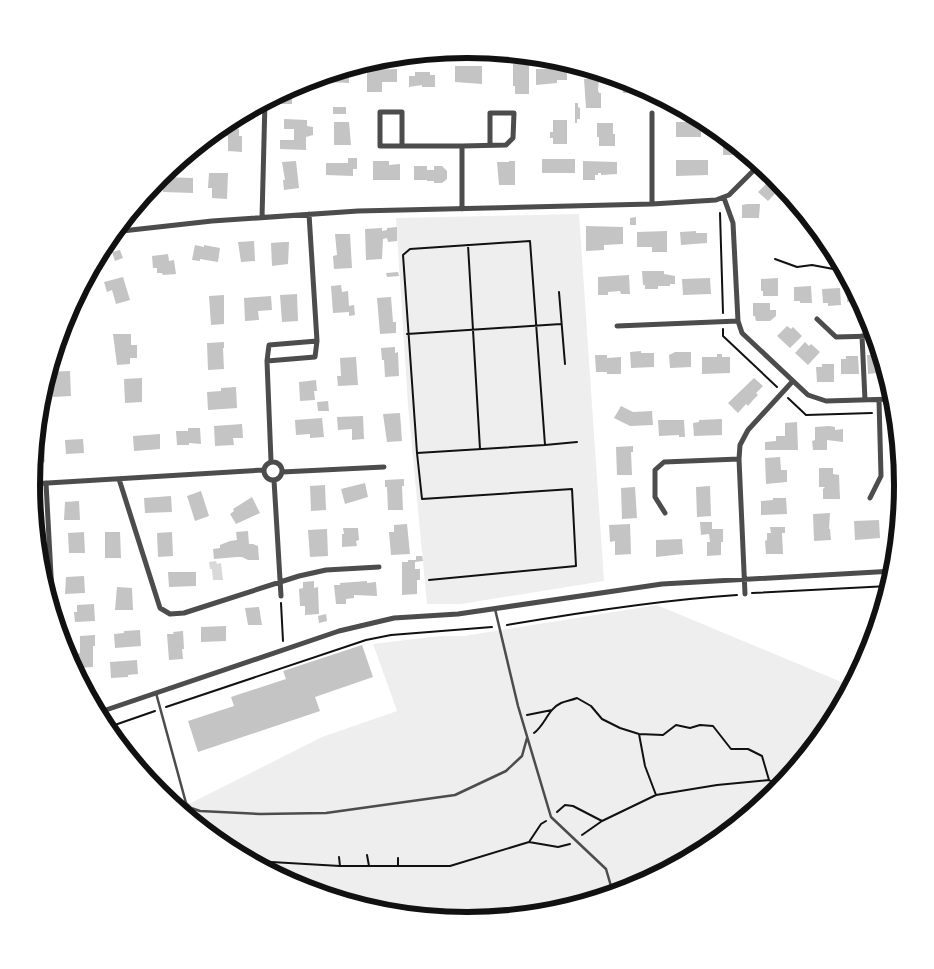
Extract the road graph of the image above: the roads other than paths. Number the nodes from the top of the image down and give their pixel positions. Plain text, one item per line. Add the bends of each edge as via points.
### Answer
1 (265, 109) edge
2 (652, 113) dead end
3 (490, 145) junction
4 (402, 146) junction
5 (462, 146) junction
6 (755, 169) edge
7 (724, 198) junction
8 (652, 204) junction
9 (462, 209) junction
10 (309, 214) junction
11 (262, 218) junction
12 (124, 231) edge
13 (817, 319) dead end
14 (738, 321) junction
15 (617, 326) dead end
16 (862, 336) junction
17 (867, 336) edge
18 (317, 341) junction
19 (267, 361) junction
20 (792, 382) junction
21 (864, 400) junction
22 (879, 400) junction
23 (886, 400) edge
24 (739, 459) junction
25 (271, 461) junction
26 (384, 466) dead end
27 (263, 470) junction
28 (282, 472) junction
29 (119, 479) junction
30 (274, 480) junction
31 (40, 483) edge
32 (46, 483) junction
33 (870, 498) dead end
34 (665, 513) dead end
35 (379, 567) dead end
36 (885, 571) edge
37 (744, 580) junction
38 (51, 581) edge
39 (280, 582) junction
40 (746, 594) road end
41 (281, 596) road end
42 (494, 609) junction
43 (156, 693) junction
44 (105, 710) edge
45 (527, 738) junction
46 (611, 886) edge

1 - 11 street
2 - 8 street
3 - 3 street via 506,145 513,138 514,113 490,113
3 - 5 street
4 - 4 street via 380,146 380,112 402,112
4 - 5 street
5 - 9 street
6 - 7 street
7 - 8 street
7 - 14 street via 733,223
8 - 9 street
9 - 10 street
10 - 11 street
10 - 18 street
11 - 12 street
13 - 16 street via 836,337
14 - 15 street
14 - 20 street via 742,333
16 - 17 street
16 - 21 street
18 - 19 street via 269,345
18 - 19 street via 315,357
19 - 25 street
20 - 21 street via 808,395 826,401
20 - 24 street via 748,430 740,445
21 - 22 street
22 - 23 street
22 - 33 street via 881,476
24 - 34 street via 664,462 655,470 655,497
24 - 37 street
25 - 27 street
25 - 28 street via 279,464
26 - 28 street
27 - 29 street
27 - 30 street via 267,478
28 - 30 street via 280,478
29 - 32 street
29 - 39 street via 160,608 170,614 184,612
30 - 39 street
31 - 32 street
32 - 38 street
35 - 39 street via 326,570
36 - 37 street
37 - 40 street
37 - 42 street via 647,586
39 - 41 street
42 - 43 street via 380,620
42 - 45 lane
43 - 44 street
43 - 45 lane via 186,802 200,811 260,814 326,812 456,795 506,771 522,756
45 - 46 lane via 552,817 606,869

